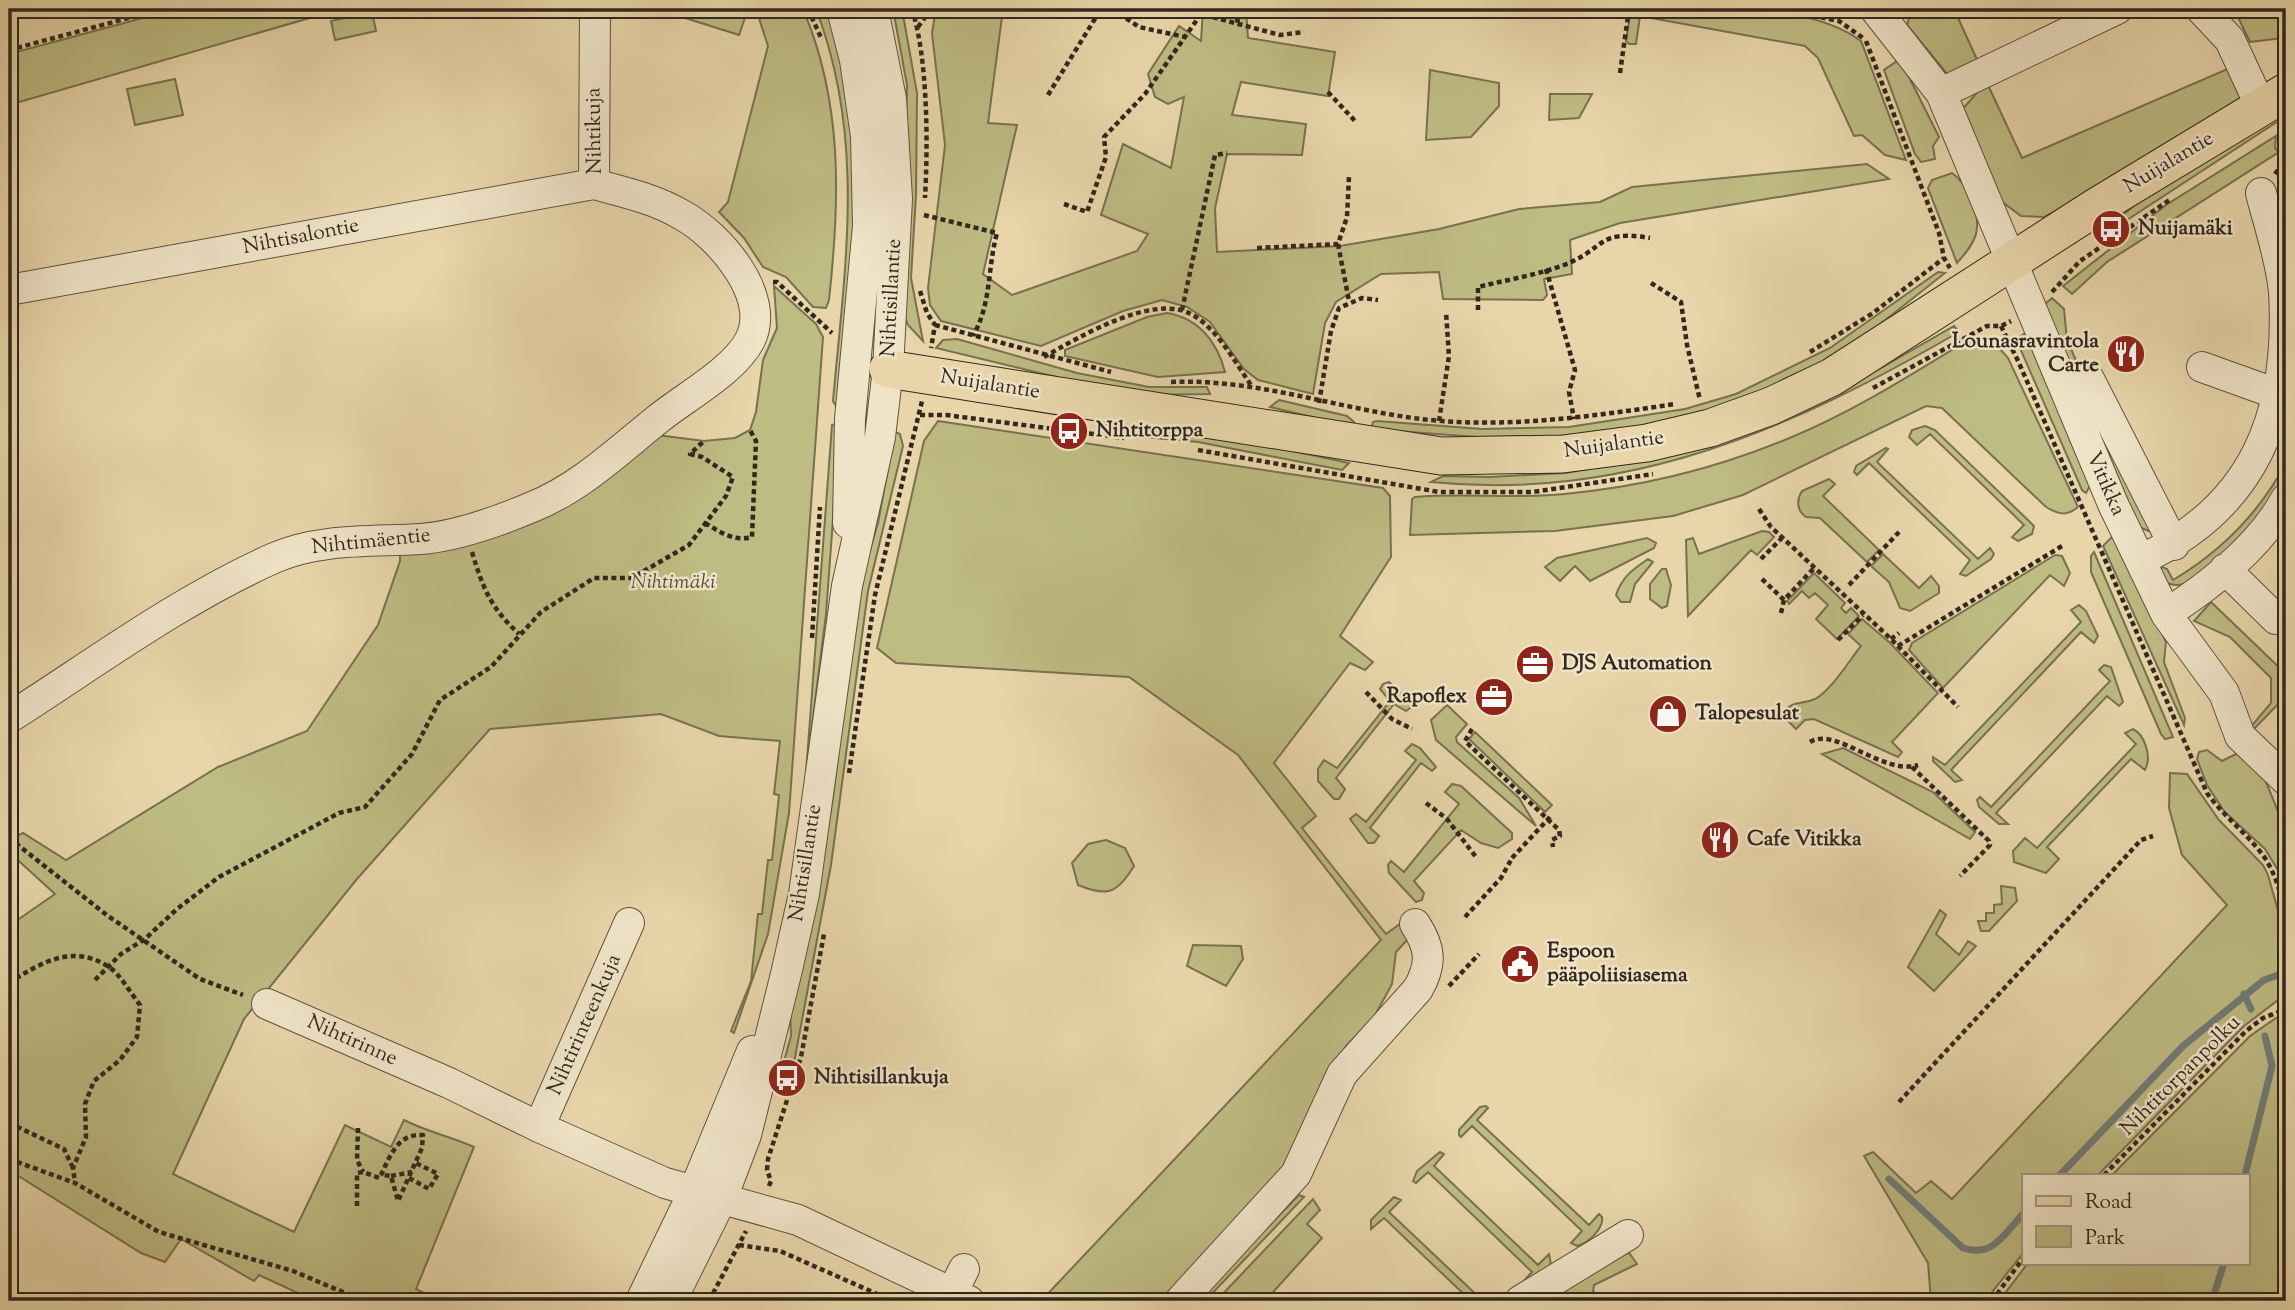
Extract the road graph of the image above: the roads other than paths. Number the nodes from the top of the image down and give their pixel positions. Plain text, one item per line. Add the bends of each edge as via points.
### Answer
1 (596, 9) edge
2 (842, 9) edge
3 (873, 9) edge
4 (2117, 9) edge
5 (2201, 9) edge
6 (1876, 25) edge
7 (1941, 93) junction
8 (2279, 116) edge
9 (594, 184) junction
10 (2261, 193) road end
11 (2013, 260) junction
12 (9, 290) edge
13 (872, 366) junction
14 (2202, 367) dead end
15 (2089, 379) dead end
16 (2277, 394) junction
17 (630, 444) joint
18 (2281, 519) edge
19 (2174, 545) junction
20 (2140, 560) junction
21 (2225, 569) junction
22 (847, 586) junction
23 (2166, 614) junction
24 (2277, 619) dead end
25 (9, 718) edge
26 (2283, 771) edge
27 (629, 923) dead end
28 (1415, 924) dead end
29 (267, 1004) road end
30 (539, 1127) junction
31 (708, 1195) junction
32 (1628, 1235) dead end
33 (962, 1288) edge
34 (641, 1301) edge
35 (671, 1301) edge
36 (1180, 1301) edge
37 (1520, 1301) edge

1 - 9 street, Nihtikuja
2 - 13 street, Nihtisillantie via 866,136
3 - 13 street, Nihtisillantie via 895,135 897,199
4 - 7 street
5 - 8 street via 2230,40
6 - 7 street
7 - 11 street
8 - 11 main road, Nuijalantie
9 - 12 street, Nihtisalontie
9 - 17 street, Nihtikuja via 684,215 721,246 748,284 754,301 756,325 736,360
10 - 16 street via 2284,292
11 - 13 main road, Nuijalantie via 1832,377 1771,406 1710,428 1647,443 1563,454 1441,456
11 - 20 street, Vitikka via 2030,310
13 - 22 street, Nihtisillantie via 850,419
13 - 22 street, Nihtisillantie via 882,422
14 - 16 street
15 - 19 street
16 - 19 street via 2272,421 2252,469 2213,513
17 - 25 street, Nihtimäentie via 534,507 466,529 423,538 304,548 277,557 215,586
18 - 21 street
19 - 20 street
20 - 23 street, Vitikka
21 - 23 street
21 - 24 street
22 - 31 street, Nihtisillantie via 804,894 786,974 746,1135
23 - 26 street, Vitikka via 2224,693 2240,736
27 - 30 street, Nihtirinteenkuja
28 - 36 street via 1430,957 1418,989 1342,1073 1296,1174
29 - 30 street, Nihtirinne
30 - 31 street, Nihtirinne via 665,1183
31 - 33 street via 798,1220
31 - 34 street, Nihtisillantie
31 - 35 street, Nihtisillantie
32 - 37 street

